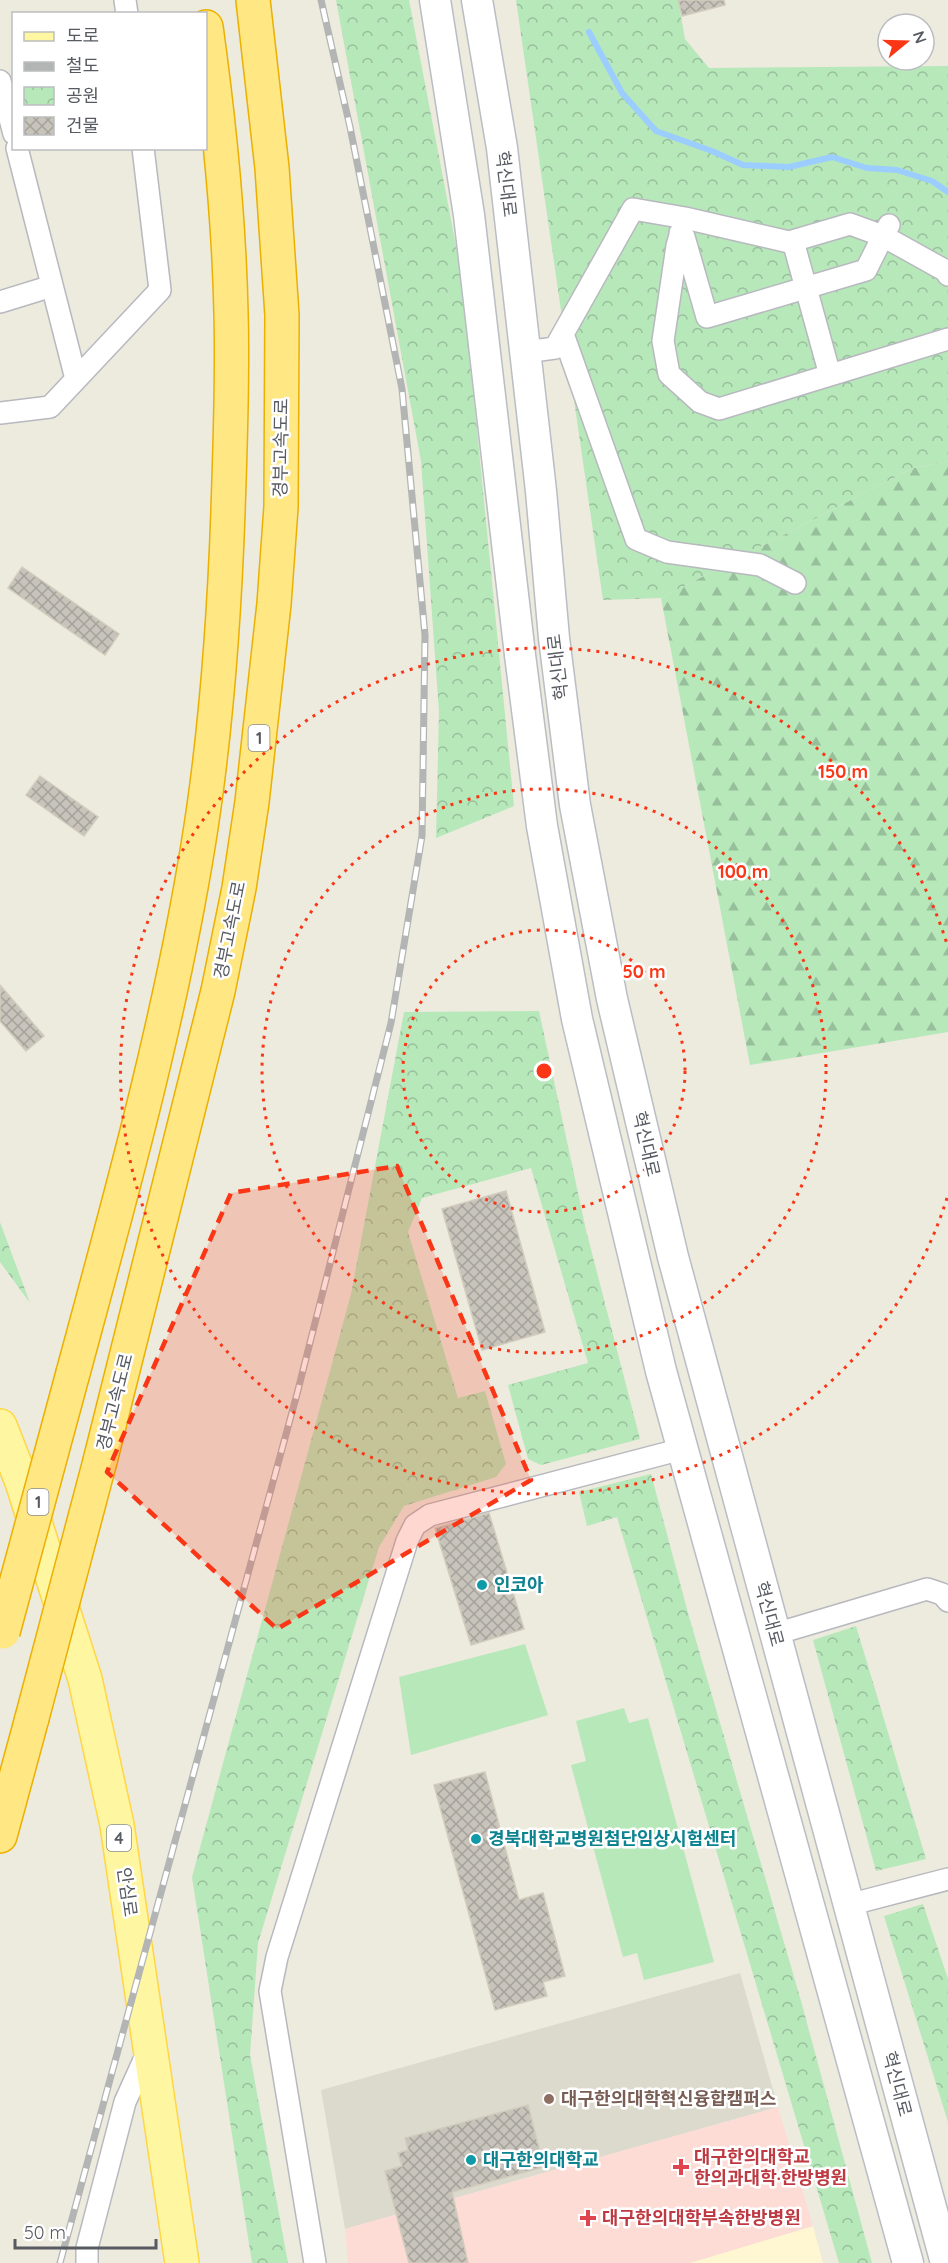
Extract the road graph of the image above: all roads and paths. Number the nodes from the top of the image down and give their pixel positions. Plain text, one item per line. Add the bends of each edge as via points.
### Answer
1 (253, 0) edge
2 (435, 0) edge
3 (477, 0) edge
4 (207, 36) edge
5 (0, 81) edge
6 (12, 126) edge
7 (18, 150) edge
8 (143, 150) edge
9 (683, 225) junction
10 (886, 230) junction
11 (793, 241) junction
12 (948, 274) edge
13 (52, 286) junction
14 (806, 287) junction
15 (0, 302) edge
16 (562, 334) junction
17 (948, 339) edge
18 (525, 352) junction
19 (830, 375) junction
20 (76, 379) junction
21 (0, 413) edge
22 (795, 584) dead end
23 (0, 1426) edge
24 (682, 1449) junction
25 (948, 1601) edge
26 (775, 1634) junction
27 (2, 1638) edge
28 (0, 1836) edge
29 (948, 1879) edge
30 (848, 1905) junction
31 (150, 2049) junction
32 (87, 2263) edge
33 (182, 2263) edge
34 (315, 2263) edge
35 (908, 2263) edge
36 (946, 2263) edge

1 - 28 highway, 경부고속도로 / 1, bridge via 273,179 282,315 281,507 252,802 218,991 100,1461
2 - 24 main road via 469,215 542,826 577,1019
3 - 18 main road, 혁신대로 via 502,148
4 - 27 highway, 1, bridge via 223,181 231,312 229,481 220,661 198,846 153,1066
5 - 6 street
7 - 13 street
8 - 20 street via 160,290
9 - 11 street
9 - 14 street via 707,317
9 - 16 street via 633,209
9 - 19 street via 663,341 669,374 700,402 719,409
10 - 11 street via 850,224
10 - 12 street
10 - 14 street via 866,270
11 - 14 street
13 - 15 street
13 - 20 street
14 - 19 street
16 - 18 street via 555,348
16 - 22 street via 636,539 667,552 760,565
17 - 19 street
18 - 26 main road, 혁신대로 via 575,805 609,987 673,1257
20 - 21 street via 50,407
23 - 31 main road, 안심로 / 4 via 22,1482 85,1679 117,1825
24 - 34 street via 430,1515 415,1524 407,1541 277,1957 270,1991
24 - 35 main road
25 - 26 street via 942,1594 927,1589
26 - 30 main road, 혁신대로
29 - 30 street
30 - 36 main road, 혁신대로
31 - 32 street via 125,2102 87,2248
31 - 33 main road, 안심로 / 4

